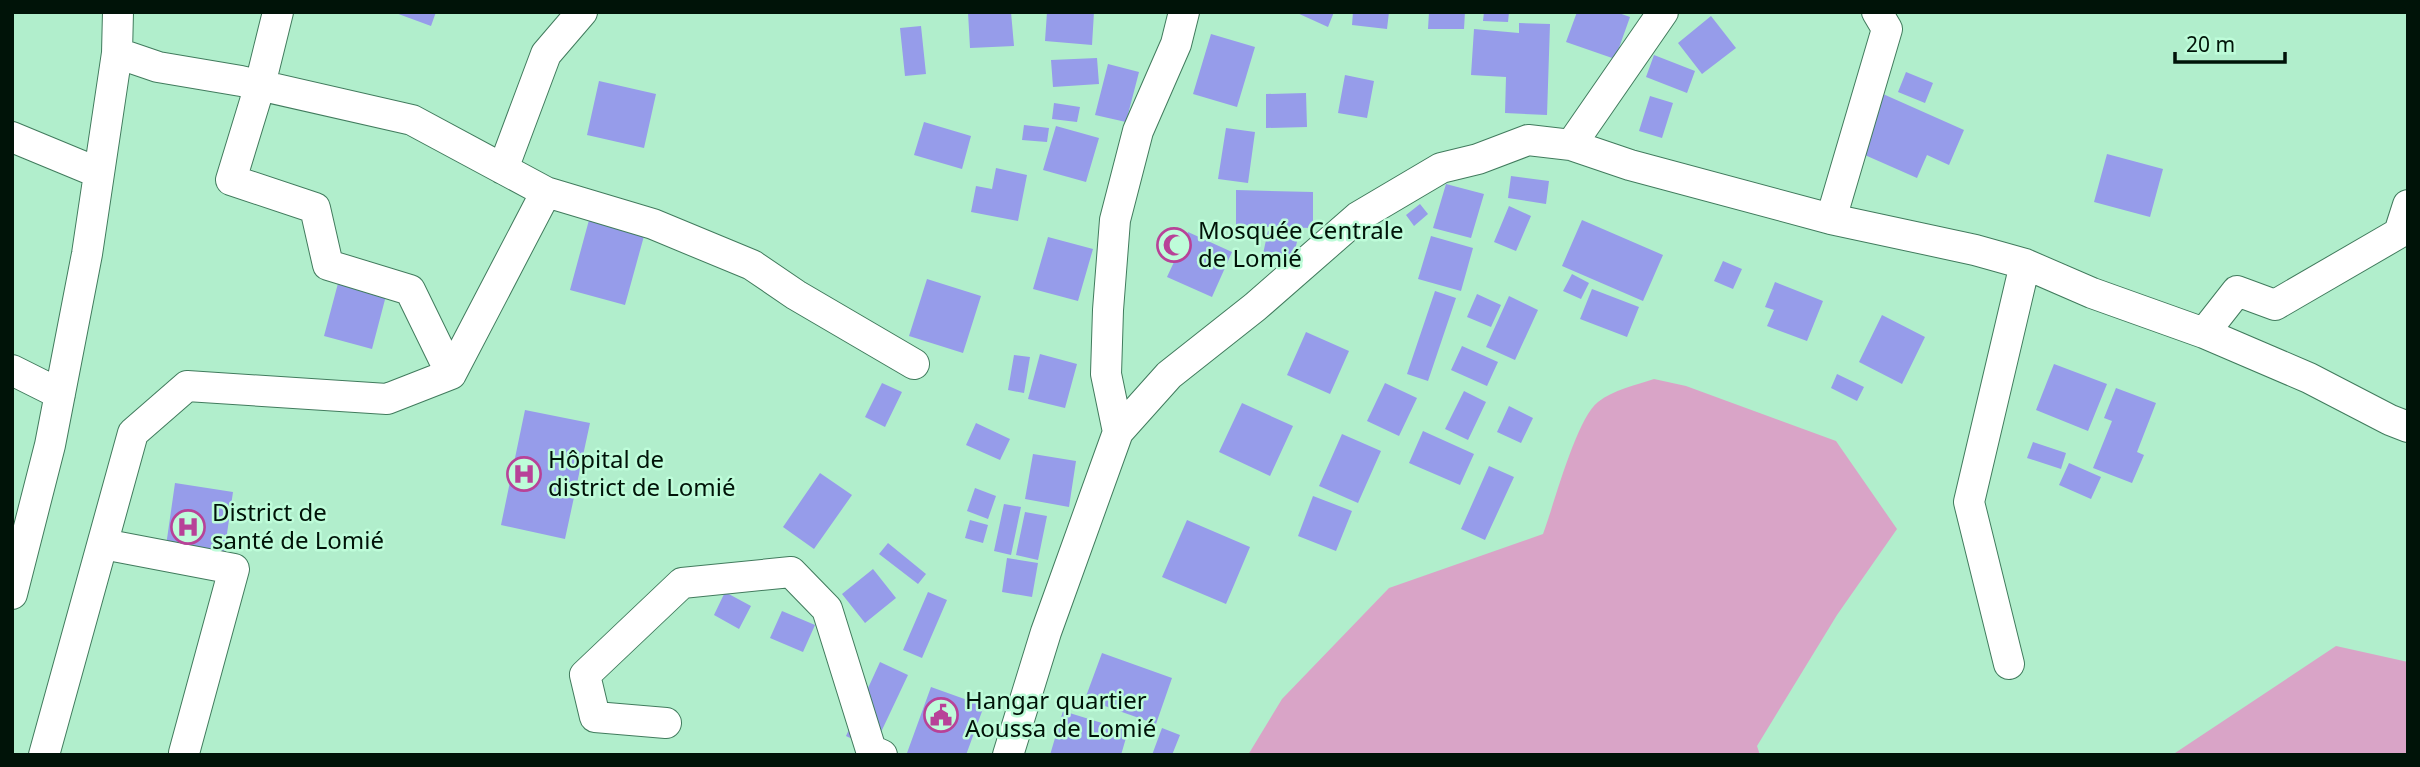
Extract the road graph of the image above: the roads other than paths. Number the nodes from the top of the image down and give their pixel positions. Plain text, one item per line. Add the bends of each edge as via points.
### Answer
1 (118, 12) edge
2 (278, 12) edge
3 (582, 12) edge
4 (1184, 12) edge
5 (1663, 12) edge
6 (1877, 12) edge
7 (117, 52) junction
8 (260, 85) junction
9 (12, 137) edge
10 (1571, 145) junction
11 (503, 169) junction
12 (99, 173) junction
13 (546, 192) junction
14 (2408, 205) edge
15 (1831, 219) junction
16 (2403, 235) edge
17 (2025, 264) junction
18 (2204, 333) junction
19 (914, 364) dead end
20 (12, 370) edge
21 (451, 374) junction
22 (60, 394) junction
23 (2408, 427) edge
24 (1118, 432) junction
25 (103, 544) junction
26 (12, 594) edge
27 (2010, 664) dead end
28 (667, 723) dead end
29 (184, 753) edge
30 (44, 755) edge
31 (882, 755) edge
32 (1008, 755) edge

1 - 7 street
2 - 8 street
3 - 11 street via 546,54
4 - 24 street via 1176,44 1139,131 1115,220 1106,374
5 - 10 street
6 - 15 street via 1887,29
7 - 8 street via 158,67
7 - 12 street
8 - 11 street via 412,120
8 - 21 street via 231,180 315,208 328,265 410,290
9 - 12 street
10 - 15 street
10 - 24 street via 1528,140 1441,168 1358,217 1170,375
11 - 13 street
12 - 22 street
13 - 19 street via 653,224 752,265
13 - 21 street
14 - 16 street
15 - 17 street
16 - 18 street via 2275,305 2237,291
17 - 18 street
17 - 27 street via 1969,502
18 - 23 street
20 - 22 street
21 - 25 street via 387,399 187,386 134,433
22 - 26 street
24 - 32 street via 1046,632
25 - 29 street via 234,569
25 - 30 street
28 - 31 street via 595,717 584,675 682,583 791,572 827,609 871,750

